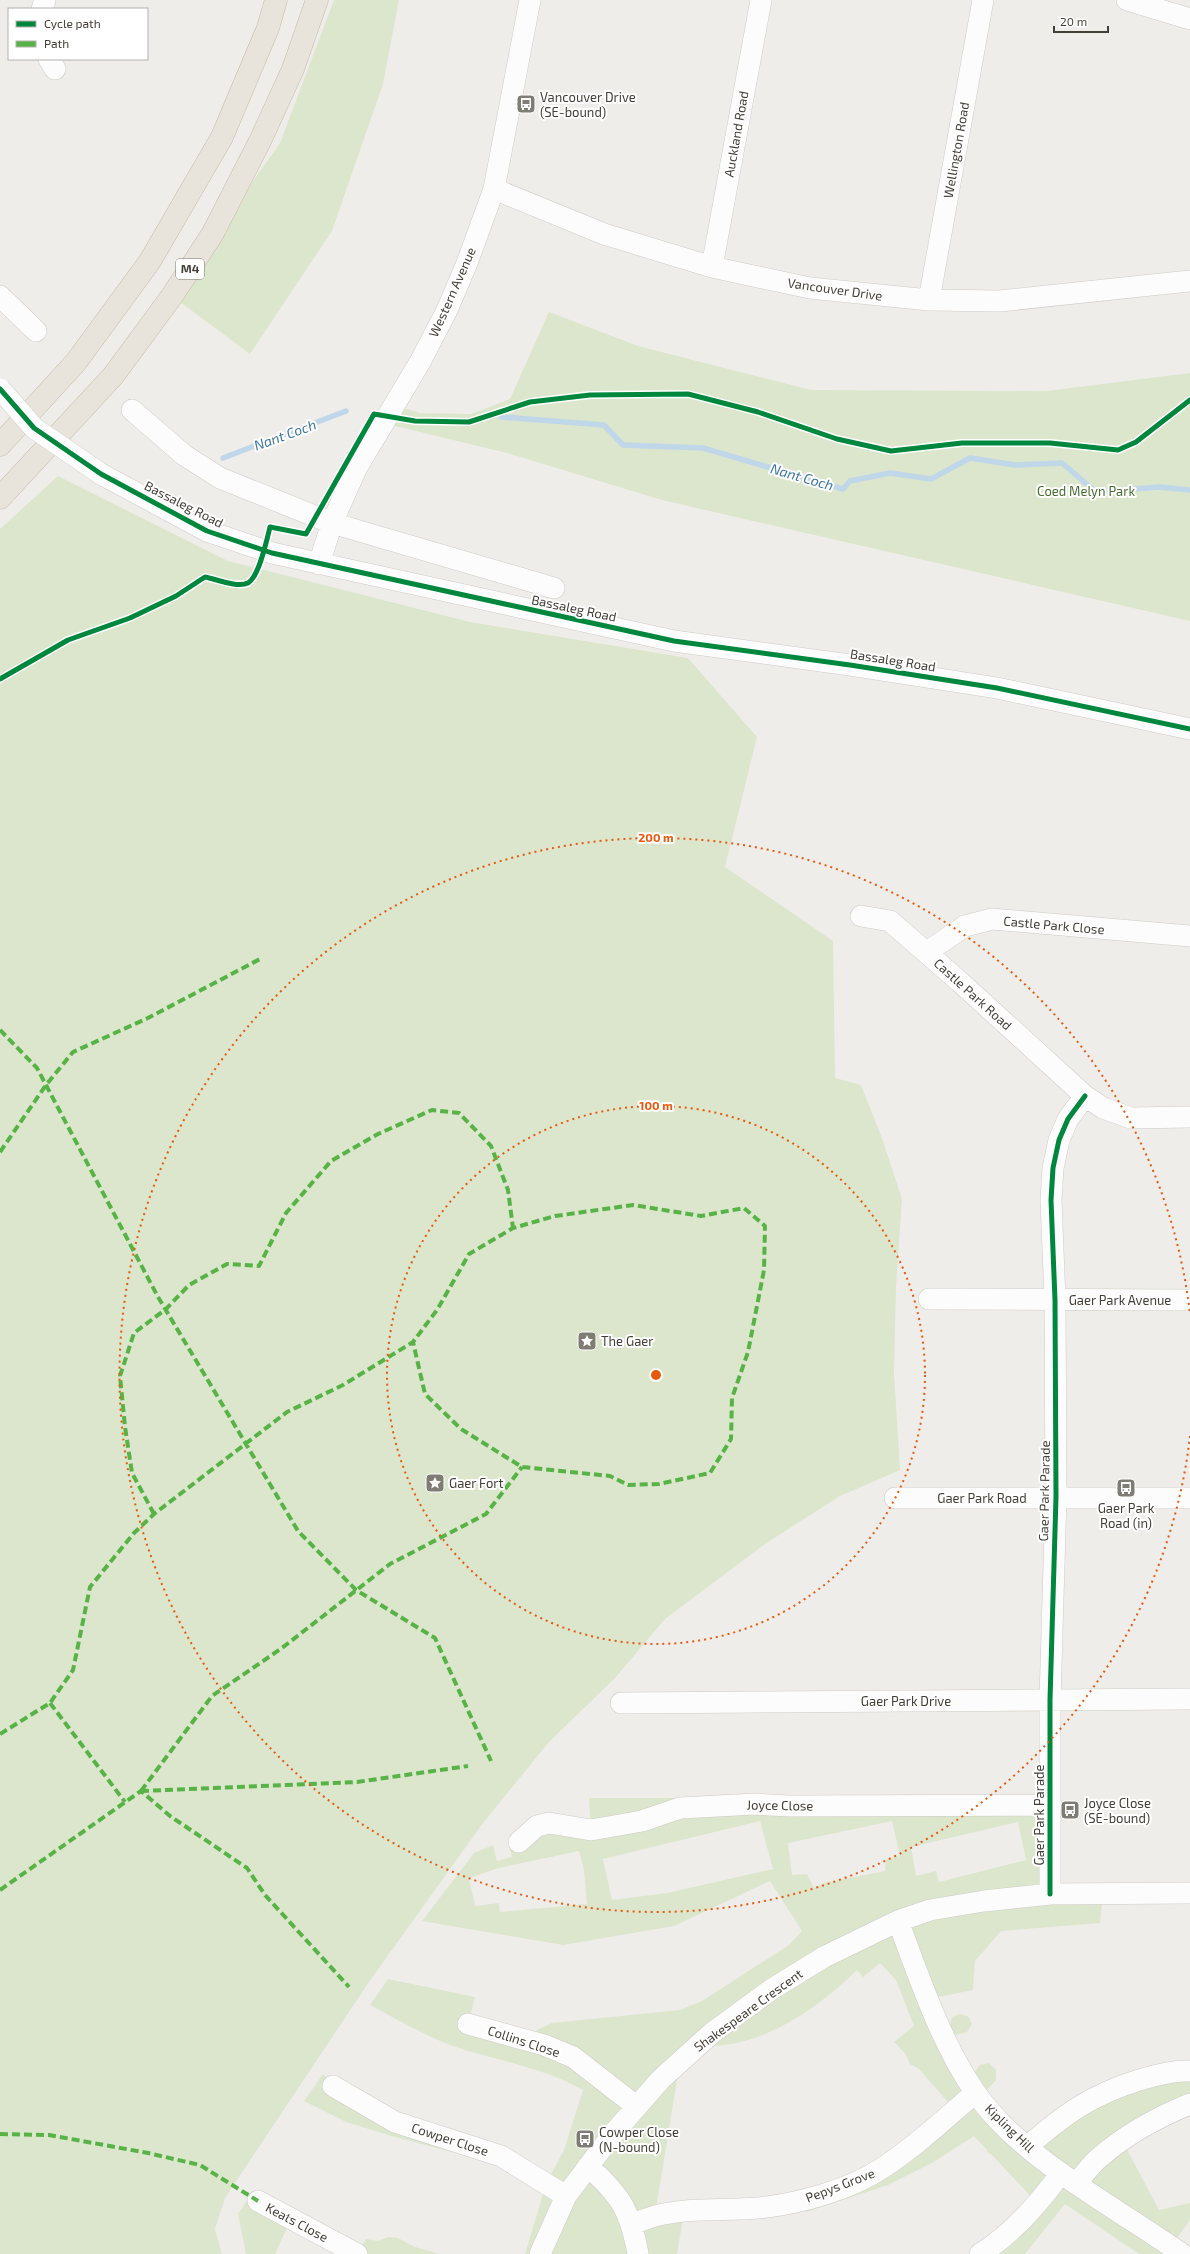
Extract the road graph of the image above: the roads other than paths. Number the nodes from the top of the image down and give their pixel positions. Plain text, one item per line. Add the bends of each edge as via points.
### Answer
1 (276, 0) edge
2 (317, 0) edge
3 (530, 0) edge
4 (761, 0) edge
5 (983, 0) edge
6 (1127, 0) edge
7 (1190, 19) edge
8 (494, 189) junction
9 (712, 267) junction
10 (1190, 281) edge
11 (0, 296) edge
12 (929, 300) junction
13 (36, 331) dead end
14 (0, 389) edge
15 (132, 410) dead end
16 (0, 445) edge
17 (0, 498) edge
18 (332, 523) junction
19 (319, 564) junction
20 (554, 588) dead end
21 (1190, 729) edge
22 (861, 916) dead end
23 (1190, 936) edge
24 (926, 952) junction
25 (1080, 1092) junction
26 (1190, 1117) edge
27 (929, 1300) dead end
28 (1055, 1300) junction
29 (1190, 1300) edge
30 (1056, 1497) junction
31 (894, 1498) dead end
32 (1190, 1498) edge
33 (1190, 1699) edge
34 (1050, 1700) junction
35 (621, 1703) dead end
36 (1051, 1805) junction
37 (519, 1842) dead end
38 (1190, 1893) edge
39 (1050, 1894) junction
40 (898, 1921) junction
41 (468, 2024) dead end
42 (1190, 2071) edge
43 (333, 2086) dead end
44 (975, 2093) junction
45 (1190, 2104) edge
46 (636, 2106) junction
47 (1028, 2146) junction
48 (588, 2166) junction
49 (1069, 2179) junction
50 (566, 2196) junction
51 (258, 2202) dead end
52 (633, 2224) junction
53 (1159, 2248) edge
54 (357, 2254) edge
55 (540, 2254) edge
56 (638, 2254) edge
57 (980, 2254) edge
58 (1182, 2254) edge

1 - 16 highway via 268,28 222,137 150,261 76,362
2 - 17 highway, M4 via 293,69 213,233 172,296 114,376
3 - 8 street, Western Avenue
4 - 9 street, Auckland Road
5 - 12 street, Wellington Road
6 - 7 street
8 - 9 street, Vancouver Drive via 604,234
8 - 18 street, Western Avenue via 446,310 420,362 357,466
9 - 12 street, Vancouver Drive via 810,288
10 - 12 street, Vancouver Drive via 1000,301
11 - 13 street
14 - 19 street, Bassaleg Road, bridge via 34,428 101,474 207,531 272,553
15 - 18 street, Bassaleg Road via 184,455 220,478
18 - 19 street, Western Avenue
18 - 20 street, Bassaleg Road
19 - 21 street, Bassaleg Road via 674,641 850,664 997,688
22 - 24 street, Castle Park Road via 890,921
23 - 24 street, Castle Park Close via 992,919 965,926
24 - 25 street, Castle Park Road
25 - 26 street, Castle Park Road via 1103,1108 1132,1118
25 - 28 street, Gaer Park Parade via 1058,1140 1053,1168 1051,1200
27 - 28 street, Gaer Park Avenue
28 - 29 street, Gaer Park Avenue
28 - 30 street, Gaer Park Parade
30 - 31 street, Gaer Park Road
30 - 32 street, Gaer Park Road
30 - 34 street, Gaer Park Parade
33 - 34 street, Gaer Park Drive
34 - 35 street, Gaer Park Drive
34 - 36 street, Gaer Park Parade
36 - 37 street, Joyce Close via 755,1804 680,1808 642,1821 591,1830 549,1823 537,1826
36 - 39 street, Gaer Park Parade
38 - 39 street, Shakespeare Crescent
39 - 40 street, Shakespeare Crescent via 930,1910
40 - 44 street, Kipling Hill via 933,2011 951,2051
40 - 46 street, Shakespeare Crescent via 824,1956 772,1989 712,2033 661,2079
41 - 46 street, Collins Close via 544,2045 573,2057
42 - 47 street via 1153,2076 1090,2099 1062,2117
43 - 50 street, Cowper Close via 395,2122 502,2156
44 - 47 street, Kipling Hill via 1000,2122
44 - 52 street, Pepys Grove via 883,2168 822,2194 791,2203 759,2208 655,2216
45 - 49 street via 1136,2130
46 - 48 street, Shakespeare Crescent
47 - 49 street, Kipling Hill
48 - 50 street, Shakespeare Crescent
48 - 52 street via 621,2202
49 - 53 street, Kipling Hill
49 - 57 street via 1045,2196 1020,2221
50 - 55 street, Shakespeare Crescent
51 - 54 street, Keats Close
52 - 56 street
53 - 58 street, Kipling Hill

